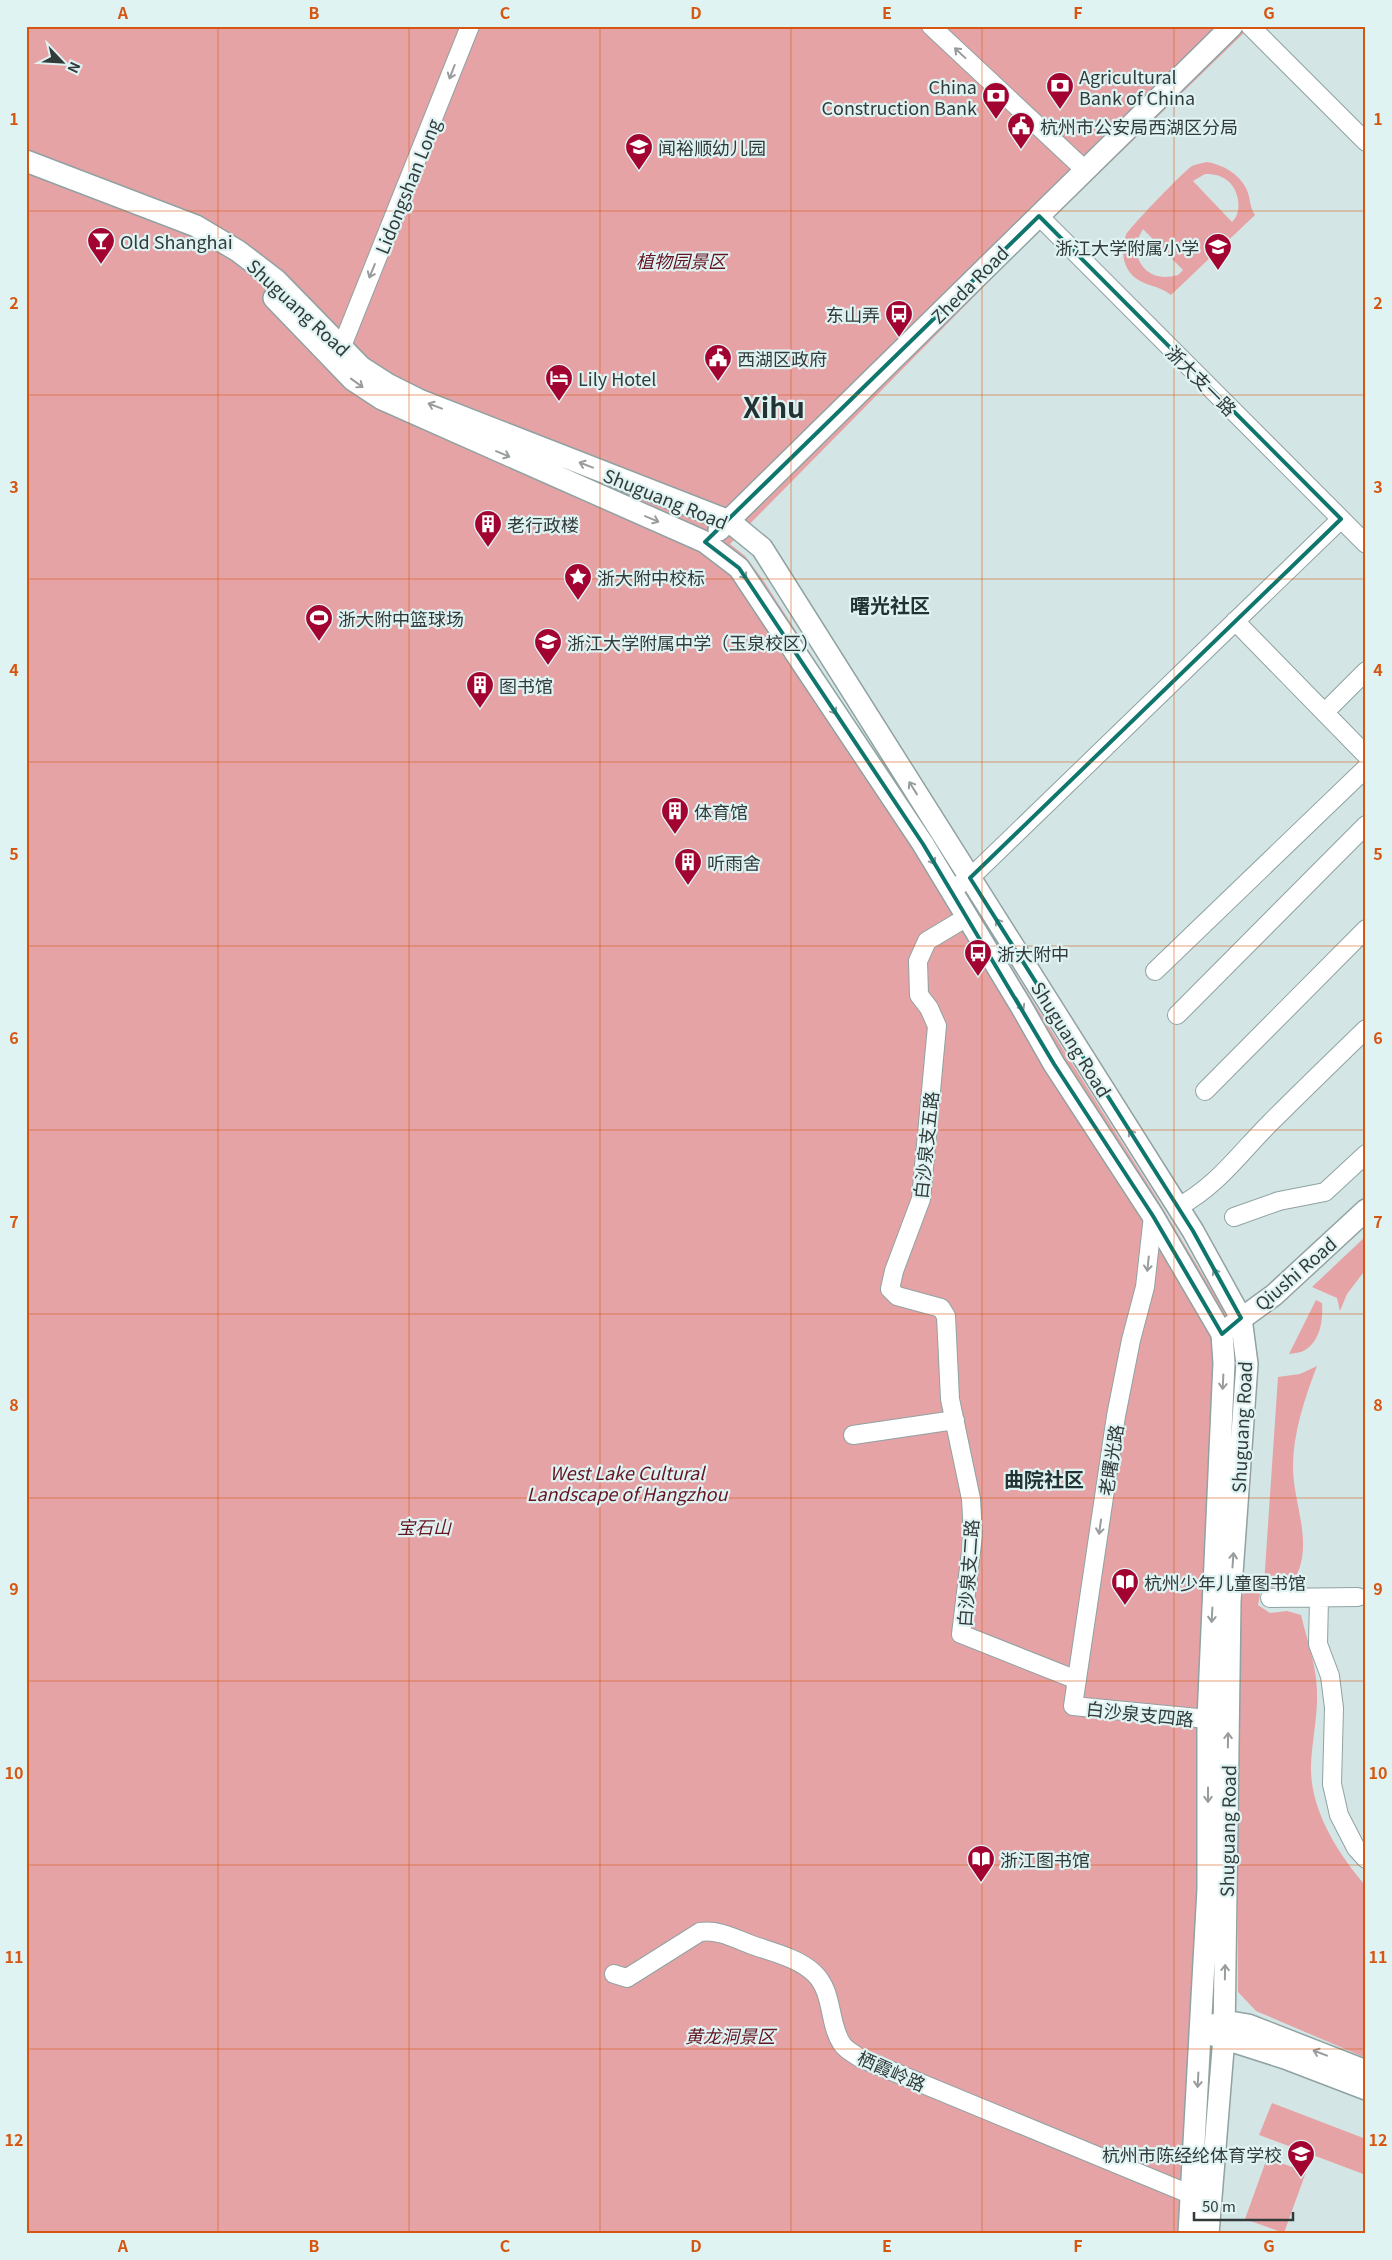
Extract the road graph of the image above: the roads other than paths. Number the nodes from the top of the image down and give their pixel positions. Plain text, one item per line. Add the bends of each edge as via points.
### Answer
1 (470, 26) edge
2 (931, 26) edge
3 (1232, 26) edge
4 (1250, 26) edge
5 (1366, 142) edge
6 (26, 161) edge
7 (1085, 170) junction
8 (26, 175) edge
9 (1039, 216) junction
10 (342, 346) junction
11 (1340, 519) junction
12 (729, 521) junction
13 (705, 542) junction
14 (1366, 544) edge
15 (1235, 621) junction
16 (1366, 671) edge
17 (1325, 712) junction
18 (1366, 755) edge
19 (1366, 768) edge
20 (1366, 825) edge
21 (970, 878) junction
22 (951, 890) junction
23 (967, 917) junction
24 (1366, 929) edge
25 (1155, 972) dead end
26 (1177, 1015) dead end
27 (1366, 1029) edge
28 (1204, 1091) dead end
29 (1366, 1154) edge
30 (1178, 1207) junction
31 (1366, 1210) edge
32 (1153, 1216) junction
33 (1234, 1217) dead end
34 (1241, 1318) junction
35 (1222, 1334) junction
36 (955, 1420) junction
37 (853, 1434) dead end
38 (1358, 1597) dead end
39 (1270, 1598) dead end
40 (1319, 1598) junction
41 (1077, 1680) junction
42 (1073, 1706) joint
43 (1208, 1719) junction
44 (1366, 1858) edge
45 (614, 1974) dead end
46 (1224, 2029) junction
47 (1201, 2031) junction
48 (1366, 2071) edge
49 (1366, 2089) edge
50 (1192, 2195) junction
51 (1189, 2234) edge
52 (1208, 2234) edge

1 -> 10 street, Lidongshan Long
7 -> 2 street
3 - 7 main road, Zheda Road
4 - 5 street
6 - 10 main road, Shuguang Road via 196,226 238,251 276,280
7 - 9 main road, Zheda Road
8 -> 13 main road, Shuguang Road via 182,234 237,265 267,291 352,380 382,400
9 - 11 street, 浙大支一路
9 - 12 main road, Zheda Road
12 -> 10 main road, Shuguang Road via 419,400 368,371
11 - 14 street, 浙大支一路
11 - 15 street
12 - 13 main road, Zheda Road
21 -> 12 main road, Shuguang Road via 762,548
13 -> 22 main road, Shuguang Road via 740,568
15 - 17 street
15 - 21 street
16 - 17 street
17 - 18 street
19 - 25 street
20 - 26 street
21 - 22 street
30 -> 21 main road, Shuguang Road
22 - 23 main road, Shuguang Road
23 -> 32 main road, Shuguang Road via 1054,1064
23 - 36 street, 白沙泉支五路 via 926,941 918,961 919,995 937,1026 921,1199 890,1289 897,1296 941,1308 946,1316 950,1399
24 - 28 street
27 - 30 street via 1269,1124 1215,1183
29 - 33 street via 1325,1192 1279,1201
34 -> 30 main road, Shuguang Road
31 - 34 main road, Qiushi Road via 1274,1295
32 - 35 main road, Shuguang Road
32 -> 41 street, 老曙光路 via 1145,1287 1116,1416
34 - 35 main road, Qiushi Road
46 -> 34 main road, Shuguang Road via 1230,1601 1246,1364
35 -> 43 main road, Shuguang Road via 1224,1363
36 - 37 street
36 - 41 street, 白沙泉支二路 via 971,1499 973,1535 960,1634
38 - 40 street
39 - 40 street
40 - 44 street via 1318,1644 1330,1676 1334,1708 1332,1784 1339,1815 1356,1848
41 - 42 street, 老曙光路
42 - 43 street, 白沙泉支四路
43 -> 47 main road, Shuguang Road via 1208,1889
45 - 50 street, 栖霞岭路 via 627,1978 700,1932 707,1931 790,1959 815,1974 826,1993 843,2046 860,2058
46 - 47 main road
48 -> 46 main road via 1248,2025
46 - 49 main road via 1285,2058
46 - 52 main road, Shuguang Road
47 -> 50 main road, Shuguang Road
50 - 51 main road, Shuguang Road

